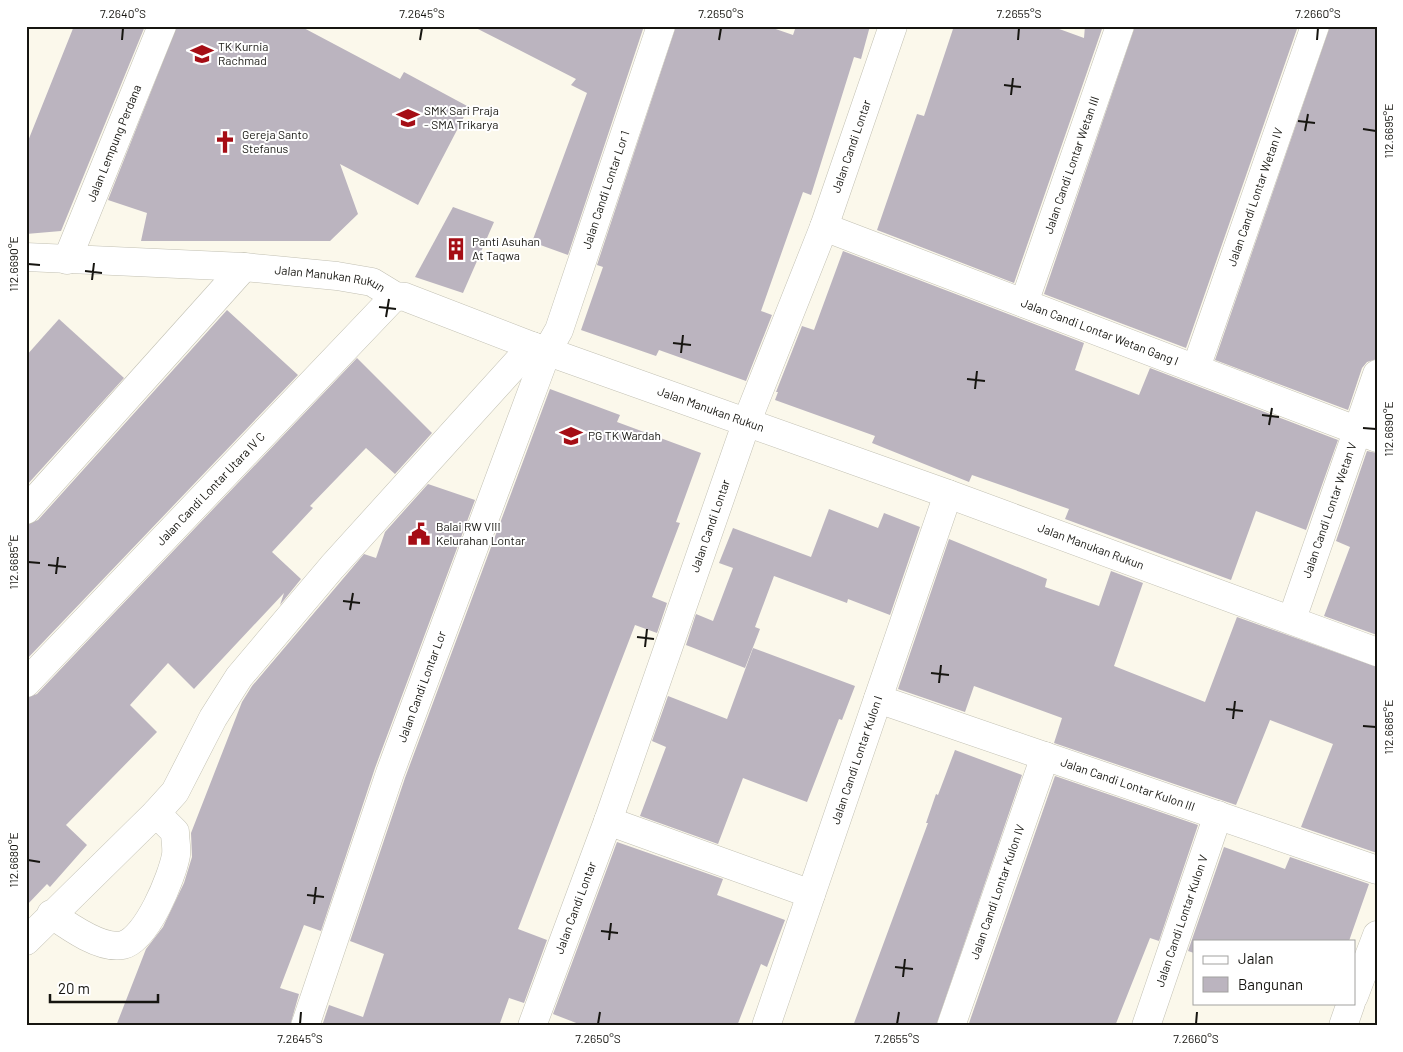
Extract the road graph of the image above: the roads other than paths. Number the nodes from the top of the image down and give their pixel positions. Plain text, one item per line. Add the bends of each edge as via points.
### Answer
1 (162, 26) edge
2 (661, 26) edge
3 (893, 26) edge
4 (1120, 26) edge
5 (1315, 26) edge
6 (824, 226) junction
7 (26, 257) edge
8 (67, 260) junction
9 (244, 267) junction
10 (395, 296) junction
11 (1024, 303) junction
12 (539, 349) junction
13 (1196, 368) junction
14 (1377, 374) edge
15 (747, 421) junction
16 (1366, 434) edge
17 (948, 494) junction
18 (26, 510) edge
19 (1292, 619) junction
20 (1377, 652) edge
21 (26, 683) edge
22 (878, 699) junction
23 (1045, 756) junction
24 (156, 813) junction
25 (1218, 816) junction
26 (608, 821) junction
27 (1377, 870) edge
28 (811, 894) junction
29 (51, 914) junction
30 (1377, 936) edge
31 (26, 941) edge
32 (1356, 991) edge
33 (1352, 1004) edge
34 (305, 1026) edge
35 (532, 1026) edge
36 (766, 1026) edge
37 (952, 1026) edge
38 (1146, 1026) edge
39 (1343, 1026) edge

1 - 8 street, Jalan Lempung Perdana
2 - 12 street, Jalan Candi Lontar Lor 1 via 559,330
3 - 6 street, Jalan Candi Lontar
4 - 11 street, Jalan Candi Lontar Wetan III
5 - 13 street, Jalan Candi Lontar Wetan IV
6 - 11 street, Jalan Candi Lontar Wetan Gang I
6 - 15 street, Jalan Candi Lontar
7 - 8 street, Jalan Manukan Rukun
8 - 9 street, Jalan Manukan Rukun
9 - 10 street, Jalan Manukan Rukun via 372,282
9 - 18 street
10 - 12 street, Jalan Manukan Rukun via 405,297
10 - 21 street, Jalan Candi Lontar Utara IV C
11 - 13 street, Jalan Candi Lontar Wetan Gang I
12 - 15 street, Jalan Manukan Rukun
12 - 24 street via 332,567 239,677 213,718 175,792
12 - 34 street, Jalan Candi Lontar Lor
13 - 16 street, Jalan Candi Lontar Wetan Gang I
14 - 16 street, Jalan Candi Lontar Wetan V
15 - 17 street, Jalan Manukan Rukun
15 - 26 street, Jalan Candi Lontar
16 - 19 street, Jalan Candi Lontar Wetan V
17 - 19 street, Jalan Manukan Rukun
17 - 22 street, Jalan Candi Lontar Kulon I
19 - 20 street, Jalan Manukan Rukun
22 - 23 street, Jalan Candi Lontar Kulon III
22 - 28 street, Jalan Candi Lontar Kulon I
23 - 25 street, Jalan Candi Lontar Kulon III
23 - 37 street, Jalan Candi Lontar Kulon IV
24 - 29 street
24 - 29 street via 175,832 176,855 151,917 139,935 123,945 99,942 80,934
25 - 27 street, Jalan Candi Lontar Kulon III
25 - 38 street, Jalan Candi Lontar Kulon V
26 - 28 street
26 - 35 street, Jalan Candi Lontar
28 - 36 street, Jalan Candi Lontar Kulon I
29 - 31 street
30 - 32 street
33 - 39 street

